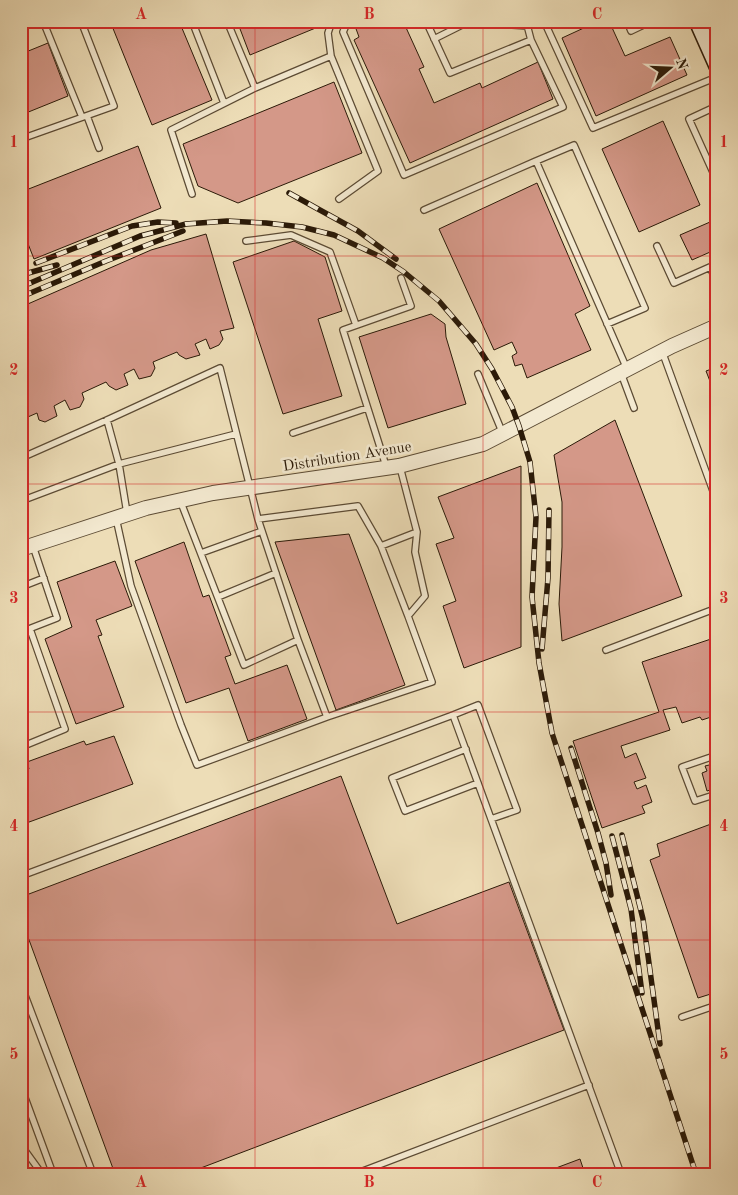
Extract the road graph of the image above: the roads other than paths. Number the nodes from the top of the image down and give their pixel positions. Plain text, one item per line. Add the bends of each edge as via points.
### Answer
1 (43, 21) edge
2 (81, 21) edge
3 (192, 21) edge
4 (228, 21) edge
5 (332, 21) edge
6 (348, 21) edge
7 (426, 21) edge
8 (544, 21) edge
9 (627, 21) edge
10 (652, 21) edge
11 (697, 21) edge
12 (527, 24) edge
13 (434, 39) junction
14 (531, 40) junction
15 (331, 56) junction
16 (717, 66) edge
17 (717, 77) edge
18 (255, 88) junction
19 (224, 103) junction
20 (717, 106) edge
21 (85, 117) junction
22 (21, 139) edge
23 (99, 148) dead end
24 (536, 161) junction
25 (717, 181) edge
26 (192, 194) dead end
27 (339, 199) dead end
28 (424, 210) dead end
29 (246, 241) dead end
30 (657, 246) dead end
31 (401, 278) dead end
32 (717, 282) edge
33 (607, 324) junction
34 (356, 325) junction
35 (717, 326) edge
36 (662, 351) junction
37 (624, 371) junction
38 (478, 374) dead end
39 (367, 408) junction
40 (634, 408) dead end
41 (107, 420) junction
42 (293, 433) dead end
43 (236, 434) junction
44 (504, 434) junction
45 (21, 458) edge
46 (119, 464) junction
47 (393, 467) junction
48 (250, 488) junction
49 (180, 500) junction
50 (21, 501) edge
51 (717, 502) edge
52 (122, 516) junction
53 (258, 519) junction
54 (262, 532) junction
55 (417, 532) junction
56 (381, 546) junction
57 (27, 548) edge
58 (200, 553) junction
59 (276, 573) junction
60 (44, 578) junction
61 (21, 587) edge
62 (218, 597) junction
63 (717, 608) edge
64 (408, 616) junction
65 (30, 628) junction
66 (21, 632) edge
67 (298, 640) junction
68 (606, 650) dead end
69 (453, 714) junction
70 (327, 717) junction
71 (21, 733) edge
72 (24, 746) edge
73 (466, 750) junction
74 (717, 755) edge
75 (478, 783) junction
76 (717, 794) edge
77 (491, 819) junction
78 (21, 876) edge
79 (21, 985) edge
80 (717, 1005) edge
81 (682, 1016) dead end
82 (589, 1086) junction
83 (21, 1087) edge
84 (21, 1145) edge
85 (42, 1174) edge
86 (53, 1174) edge
87 (93, 1174) edge
88 (355, 1174) edge
89 (621, 1174) edge

1 - 21 lane
2 - 21 lane via 114,106
3 - 19 lane
4 - 18 lane
5 - 15 lane via 328,33
6 - 14 lane via 343,32 404,175 563,107
7 - 13 lane
8 - 17 lane via 593,128
9 - 10 lane via 631,31
11 - 16 main road
12 - 13 lane via 468,22
12 - 14 lane
13 - 14 lane via 450,73
15 - 18 lane
15 - 27 lane via 378,171
18 - 19 lane
19 - 26 lane via 171,130
20 - 25 lane via 689,119
21 - 22 lane
21 - 23 lane
24 - 28 lane
24 - 33 lane
24 - 33 lane via 574,145 638,289 645,308
29 - 34 lane via 291,236 330,252
30 - 32 lane via 674,283 710,267
31 - 34 lane via 411,306
33 - 37 lane
34 - 39 lane via 343,330
35 - 36 street, Distribution Avenue
36 - 37 street, Distribution Avenue
36 - 51 lane
37 - 40 lane
37 - 44 street, Distribution Avenue
38 - 44 lane
39 - 42 lane
39 - 47 lane
41 - 43 lane via 220,368
41 - 45 lane
41 - 46 lane
43 - 46 lane
43 - 48 lane
44 - 47 street, Distribution Avenue via 483,444
46 - 50 lane
46 - 52 lane
47 - 48 street, Distribution Avenue
47 - 55 lane
48 - 49 street, Distribution Avenue
48 - 53 lane
49 - 52 street, Distribution Avenue
49 - 58 lane
52 - 57 street, Distribution Avenue
52 - 70 lane via 131,586 197,765
53 - 54 lane
53 - 56 lane via 358,506
54 - 58 lane
54 - 59 lane
55 - 56 lane
55 - 64 lane via 415,552 425,596
56 - 64 lane
57 - 60 lane
58 - 62 lane
59 - 62 lane
59 - 67 lane
60 - 61 lane
60 - 65 lane via 57,618
62 - 67 lane via 244,665
63 - 68 lane
64 - 70 lane via 432,682
65 - 66 lane
65 - 72 lane via 65,729
67 - 70 lane
69 - 73 lane
69 - 77 lane via 478,705 517,810
69 - 78 lane
71 - 72 lane
73 - 75 lane
73 - 75 lane via 392,778 405,811
74 - 76 lane via 682,767 695,802
75 - 77 lane
77 - 82 lane
79 - 87 lane
80 - 81 lane
82 - 88 lane
82 - 89 lane
83 - 86 lane
84 - 85 lane

